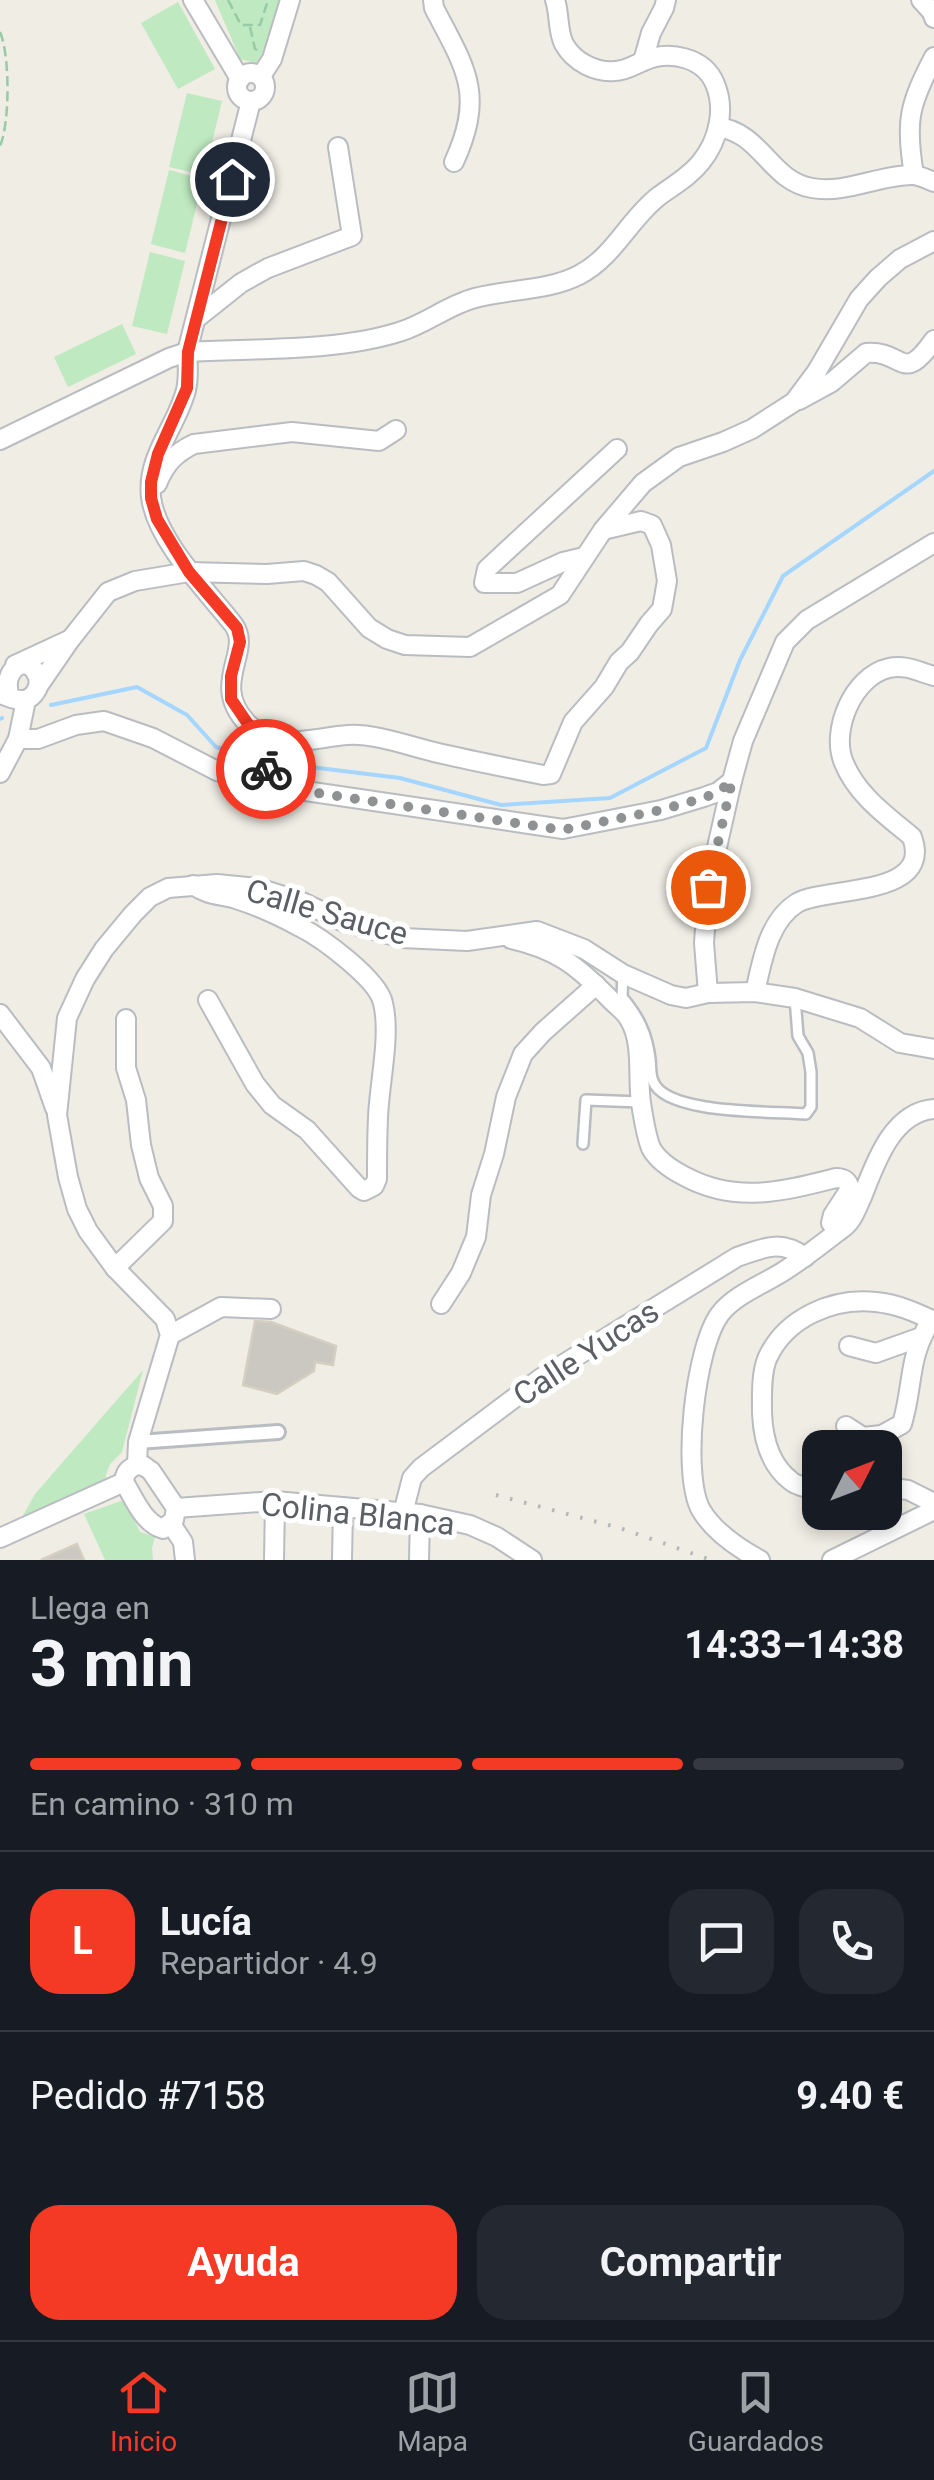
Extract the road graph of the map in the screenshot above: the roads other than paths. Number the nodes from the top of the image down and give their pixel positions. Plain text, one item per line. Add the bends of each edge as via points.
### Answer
1 (193, 0) edge
2 (290, 0) edge
3 (433, 0) edge
4 (555, 0) edge
5 (666, 0) edge
6 (921, 0) edge
7 (934, 18) edge
8 (934, 57) edge
9 (643, 61) junction
10 (261, 76) junction
11 (240, 79) junction
12 (251, 102) junction
13 (718, 127) junction
14 (338, 147) dead end
15 (454, 162) dead end
16 (914, 175) junction
17 (934, 182) edge
18 (934, 242) edge
19 (197, 318) junction
20 (934, 340) edge
21 (188, 352) junction
22 (817, 370) junction
23 (832, 382) junction
24 (794, 402) junction
25 (396, 430) dead end
26 (0, 440) edge
27 (617, 450) dead end
28 (151, 498) junction
29 (603, 530) junction
30 (934, 543) edge
31 (584, 557) junction
32 (189, 572) junction
33 (70, 640) junction
34 (7, 670) edge
35 (934, 676) edge
36 (39, 685) junction
37 (12, 697) edge
38 (268, 737) junction
39 (18, 739) junction
40 (0, 773) edge
41 (732, 781) junction
42 (264, 785) junction
43 (193, 885) junction
44 (496, 936) junction
45 (623, 974) junction
46 (596, 986) junction
47 (755, 992) junction
48 (708, 994) junction
49 (794, 998) junction
50 (208, 1000) dead end
51 (0, 1014) edge
52 (126, 1019) dead end
53 (934, 1049) edge
54 (641, 1102) junction
55 (934, 1109) edge
56 (57, 1116) junction
57 (583, 1144) dead end
58 (840, 1230) junction
59 (805, 1256) junction
60 (115, 1268) junction
61 (705, 1277) junction
62 (442, 1304) dead end
63 (729, 1305) junction
64 (272, 1310) dead end
65 (932, 1321) edge
66 (170, 1335) junction
67 (920, 1337) junction
68 (849, 1346) dead end
69 (846, 1426) dead end
70 (278, 1432) dead end
71 (138, 1442) junction
72 (137, 1465) junction
73 (124, 1482) junction
74 (802, 1486) edge
75 (902, 1489) edge
76 (275, 1501) junction
77 (343, 1507) junction
78 (934, 1507) edge
79 (411, 1513) junction
80 (173, 1516) junction
81 (0, 1538) edge
82 (184, 1560) edge
83 (274, 1560) edge
84 (342, 1560) edge
85 (419, 1560) edge
86 (532, 1560) edge
87 (760, 1560) edge
88 (832, 1560) edge

1 - 11 street
2 - 10 street
3 - 15 street via 470,89 470,118
4 - 9 street via 565,46 578,60 616,71
5 - 9 street
6 - 7 street
8 - 16 street via 909,121
9 - 13 street via 684,57 700,65 720,96
10 - 11 street
10 - 12 street via 263,96
11 - 12 street via 238,93
12 - 19 street
13 - 16 street via 742,134 776,168 813,189
13 - 21 street via 702,162 642,210 602,260 580,275 475,298 364,341
14 - 19 street via 352,236 268,268
16 - 17 street
18 - 22 street via 878,278
19 - 21 street
20 - 23 street via 912,364 872,352
21 - 26 street
21 - 28 street via 187,388 158,454
22 - 23 street
22 - 24 street
23 - 24 street
24 - 29 street via 738,435 679,457 643,483
25 - 28 street via 379,440 292,432 194,444 170,459
27 - 31 street via 488,569 484,582 517,583
28 - 32 street
29 - 31 street
29 - 38 street via 641,520 652,525 667,582 662,609 572,722 546,776 350,734 283,742
30 - 41 street via 807,620 785,642
31 - 32 street via 560,596 470,647 387,639 328,582 304,571
32 - 33 street via 108,592
32 - 38 street via 237,628 231,699 248,724
33 - 34 street
33 - 36 street
34 - 36 street via 28,665
34 - 37 street via 4,689
35 - 47 street via 906,666 886,668 851,700 838,740 855,785 912,837 916,861 898,878 813,898 784,914
36 - 37 street via 34,694
37 - 39 street
38 - 42 street
39 - 40 street
39 - 42 street via 104,721
41 - 42 street via 704,798 562,830
41 - 48 street via 708,887
43 - 44 street, Calle Sauce via 258,888 402,938
43 - 50 street via 303,928 376,988 385,1030 374,1186 358,1188 306,1130 272,1105
43 - 56 street, Calle Sauce via 150,898 85,979 68,1018
44 - 45 street, Calle Sauce via 537,930
44 - 46 street via 567,959
45 - 48 street, Calle Sauce via 671,995
45 - 49 lane via 622,997 648,1040 658,1092 708,1108 806,1114 812,1107 808,1052 798,1036
46 - 54 street via 630,1020 640,1056
46 - 62 street via 524,1054 506,1097 476,1238
47 - 48 street, Calle Sauce
47 - 49 street, Calle Sauce
49 - 53 street, Calle Sauce via 860,1018 900,1044
51 - 56 street via 41,1068
52 - 60 street via 126,1068 163,1222
54 - 57 lane via 586,1100
54 - 58 street via 652,1149 670,1169 698,1184 760,1194 843,1178 850,1189 830,1223
55 - 58 street via 907,1118 895,1131
56 - 60 street, Calle Sauce via 77,1208
58 - 59 street
59 - 61 street, Calle Yucas via 770,1246
59 - 63 street
60 - 66 street, Calle Sauce via 165,1318
61 - 63 street
61 - 79 street, Calle Yucas via 541,1378 422,1468 412,1478
63 - 87 street via 712,1328 698,1381 694,1487 711,1523
64 - 66 street via 221,1307
65 - 67 street
65 - 74 street via 874,1301 810,1312 786,1332 766,1360 763,1430 774,1463
66 - 71 street
67 - 68 street via 876,1353
67 - 69 street via 902,1424 863,1437
70 - 71 street
71 - 72 street
72 - 73 street
72 - 80 street via 151,1471
73 - 80 street via 156,1528
73 - 81 street
75 - 78 street
76 - 77 street, Colina Blanca
76 - 80 street, Colina Blanca
76 - 83 street
77 - 79 street, Colina Blanca
77 - 84 street
78 - 88 street
79 - 85 street
79 - 86 street, Colina Blanca via 470,1524
80 - 82 street

